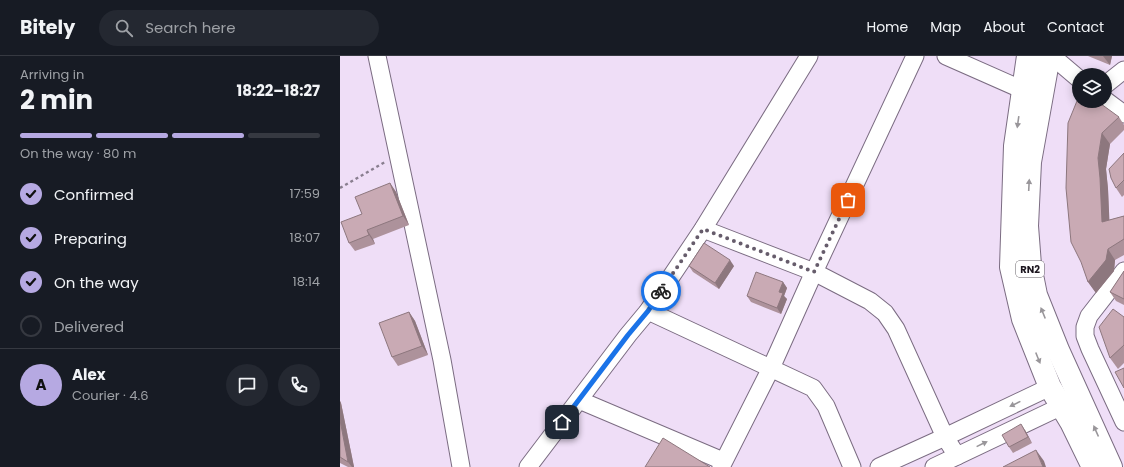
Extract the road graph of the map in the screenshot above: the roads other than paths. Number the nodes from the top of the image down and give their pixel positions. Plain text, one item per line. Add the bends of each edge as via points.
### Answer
1 (377, 56) edge
2 (809, 56) edge
3 (915, 56) edge
4 (946, 56) edge
5 (1028, 56) edge
6 (1050, 56) edge
7 (1124, 70) edge
8 (1072, 73) edge
9 (1112, 79) edge
10 (1023, 90) junction
11 (1112, 105) edge
12 (1124, 114) edge
13 (703, 229) junction
14 (1124, 271) edge
15 (814, 272) junction
16 (648, 311) junction
17 (771, 368) junction
18 (1050, 387) junction
19 (579, 400) junction
20 (1062, 406) junction
21 (1124, 422) edge
22 (945, 437) junction
23 (958, 456) junction
24 (722, 464) edge
25 (461, 467) edge
26 (528, 467) edge
27 (852, 467) edge
28 (878, 467) edge
29 (934, 467) edge
30 (1093, 467) edge
31 (1111, 467) edge

1 - 25 street via 442,360
2 - 13 street
3 - 15 street
4 - 10 street
5 - 10 highway, RN2
6 - 8 street
31 -> 6 highway, RN2 via 1058,350 1036,295 1030,265 1027,226 1030,162
7 - 9 street
10 -> 18 highway, RN2 via 1015,146 1011,267 1023,319
11 - 12 street
13 - 15 street
13 - 16 street
14 - 21 street via 1089,316 1085,327 1090,349
15 - 17 street
15 - 22 street via 870,301 885,313 896,329
16 - 17 street
16 - 19 street
17 - 24 street
17 - 27 street via 803,382 818,394 826,406
18 - 20 highway, RN2
18 -> 22 street
19 - 24 street
19 - 26 street
23 -> 20 street
20 - 30 highway, RN2
22 - 23 street
22 - 28 street
23 - 29 street

